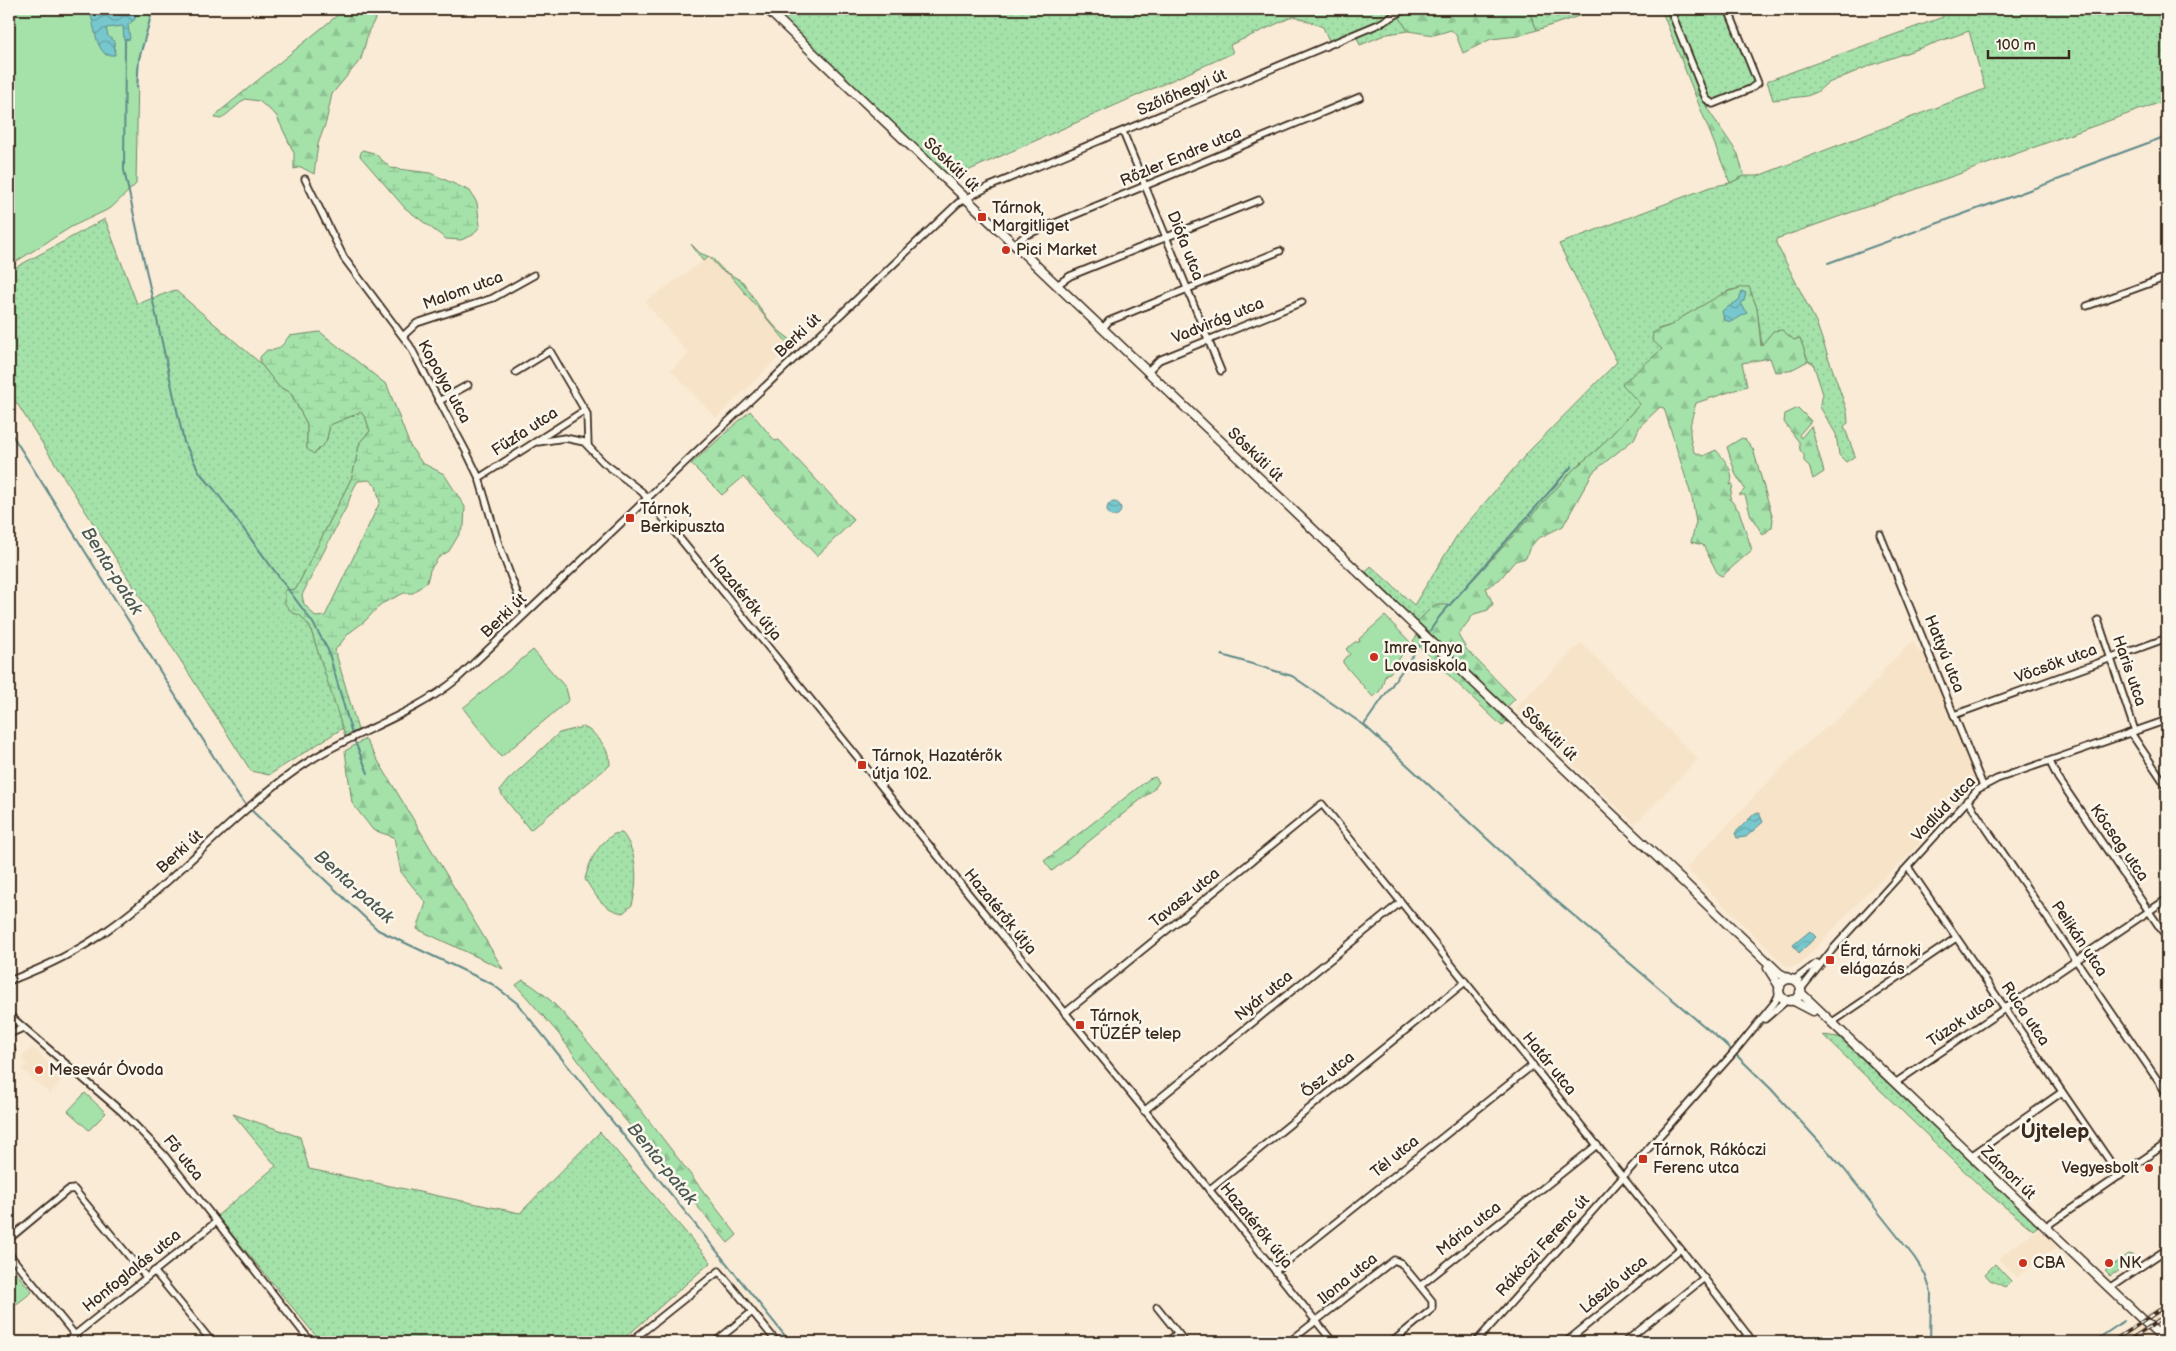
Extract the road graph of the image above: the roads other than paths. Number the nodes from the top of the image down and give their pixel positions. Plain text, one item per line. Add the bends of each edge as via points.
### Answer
1 (767, 9) edge
2 (1406, 9) edge
3 (1670, 9) edge
4 (1728, 9) edge
5 (1360, 97) dead end
6 (1123, 132) junction
7 (305, 179) dead end
8 (1146, 187) junction
9 (966, 198) junction
10 (1259, 200) dead end
11 (1167, 238) junction
12 (1015, 244) junction
13 (1280, 251) dead end
14 (534, 275) dead end
15 (2167, 277) edge
16 (1057, 285) junction
17 (1187, 289) junction
18 (1302, 302) dead end
19 (2087, 306) dead end
20 (1103, 328) junction
21 (403, 336) junction
22 (1208, 340) junction
23 (1148, 371) junction
24 (1221, 371) dead end
25 (516, 372) dead end
26 (468, 385) dead end
27 (439, 401) junction
28 (585, 410) junction
29 (538, 442) junction
30 (588, 445) junction
31 (479, 478) junction
32 (646, 499) junction
33 (1880, 534) dead end
34 (526, 614) junction
35 (2098, 620) dead end
36 (2167, 638) edge
37 (2110, 659) junction
38 (1954, 715) junction
39 (2167, 720) edge
40 (2133, 732) junction
41 (2050, 762) junction
42 (1983, 786) junction
43 (2167, 787) edge
44 (1967, 800) junction
45 (1322, 804) joint
46 (1908, 867) junction
47 (2167, 899) edge
48 (1401, 902) junction
49 (2149, 911) junction
50 (1725, 921) junction
51 (1956, 938) junction
52 (2167, 938) edge
53 (1832, 950) junction
54 (2076, 960) junction
55 (1792, 979) junction
56 (9, 981) edge
57 (1464, 982) junction
58 (1780, 989) junction
59 (1801, 990) junction
60 (1790, 1000) junction
61 (2005, 1009) junction
62 (1065, 1013) junction
63 (9, 1015) edge
64 (1831, 1023) junction
65 (23, 1028) junction
66 (1750, 1032) junction
67 (9, 1034) edge
68 (9, 1041) edge
69 (1533, 1065) junction
70 (9, 1067) edge
71 (1895, 1083) junction
72 (2062, 1092) junction
73 (2167, 1094) edge
74 (1144, 1111) junction
75 (2167, 1143) edge
76 (1597, 1145) junction
77 (1971, 1156) junction
78 (2120, 1176) junction
79 (1623, 1177) junction
80 (1209, 1190) junction
81 (216, 1222) junction
82 (2045, 1227) junction
83 (9, 1239) edge
84 (1680, 1249) junction
85 (2167, 1249) edge
86 (9, 1254) edge
87 (154, 1270) junction
88 (1275, 1271) junction
89 (146, 1277) junction
90 (1704, 1278) junction
91 (1420, 1286) junction
92 (2109, 1288) junction
93 (1158, 1307) dead end
94 (752, 1312) junction
95 (1315, 1322) junction
96 (1178, 1333) junction
97 (75, 1335) junction
98 (1748, 1336) junction
99 (66, 1342) edge
100 (210, 1342) edge
101 (311, 1342) edge
102 (630, 1342) edge
103 (715, 1342) edge
104 (777, 1342) edge
105 (1167, 1342) edge
106 (1185, 1342) edge
107 (1289, 1342) edge
108 (1333, 1342) edge
109 (1392, 1342) edge
110 (1476, 1342) edge
111 (1566, 1342) edge
112 (1626, 1342) edge
113 (1740, 1342) edge
114 (1753, 1342) edge
115 (2166, 1342) edge

1 - 9 main road, Sóskúti út
2 - 6 street, Szőlőhegyi út via 1379,24
3 - 4 street via 1708,101 1716,104 1758,84
5 - 8 street, Rőzler Endre utca
6 - 8 street, Diófa utca
6 - 9 street, Szőlőhegyi út
7 - 21 street, Kopolya utca via 344,258
8 - 11 street, Diófa utca
8 - 12 street, Rőzler Endre utca via 1026,235
9 - 12 main road, Sóskúti út
9 - 32 street, Berki út
10 - 11 street
11 - 16 street via 1070,276
11 - 17 street, Diófa utca
12 - 16 main road, Sóskúti út
13 - 17 street
14 - 21 street, Malom utca via 493,298 417,323
15 - 19 street
16 - 20 main road, Sóskúti út
17 - 20 street via 1109,321
17 - 22 street, Diófa utca
18 - 22 street, Vadvirág utca
20 - 23 main road, Sóskúti út
21 - 27 street, Kopolya utca
22 - 23 street, Vadvirág utca via 1159,360
22 - 24 street, Diófa utca
23 - 50 main road, Sóskúti út
25 - 28 street via 550,351
26 - 27 street
27 - 31 street, Kopolya utca
28 - 29 street, Fűzfa utca
28 - 30 street
29 - 30 street via 572,438
29 - 31 street, Fűzfa utca
30 - 32 street, Hazatérők útja via 603,462 635,485
31 - 34 street, Kopolya utca via 499,544
32 - 34 street, Berki út
32 - 62 street, Hazatérők útja
33 - 38 street, Hattyú utca
34 - 56 street, Berki út via 450,686 285,778 148,898 104,932 54,962
35 - 37 street, Haris utca
36 - 37 street, Vöcsök utca
37 - 38 street, Vöcsök utca
37 - 40 street, Haris utca
38 - 42 street, Hattyú utca
39 - 40 street, Vadlúd utca
40 - 41 street, Vadlúd utca
40 - 43 street, Haris utca
41 - 42 street, Vadlúd utca
41 - 49 street, Kócsag utca
42 - 44 street, Vadlúd utca
44 - 46 street, Vadlúd utca
44 - 54 street, Pelikán utca
45 - 48 street, Határ utca
45 - 62 street, Tavasz utca
46 - 51 street, Ruca utca
46 - 53 street, Vadlúd utca
47 - 49 street, Túzok utca
48 - 57 street, Határ utca
48 - 74 street, Nyár utca
49 - 52 street, Kócsag utca
49 - 54 street, Túzok utca
50 - 55 main road, Sóskúti út via 1779,973
50 - 58 main road, Sóskúti út via 1775,976
51 - 61 street, Ruca utca
51 - 64 street
53 - 55 street, Vadlúd utca
53 - 59 street, Vadlúd utca
54 - 61 street, Túzok utca
54 - 73 street, Pelikán utca
55 - 58 main road via 1783,982
55 - 59 main road, Sóskúti út
57 - 69 street, Határ utca
57 - 80 street, Ősz utca
58 - 60 main road, Sóskúti út
58 - 66 street
59 - 60 main road
59 - 64 main road, Zámori út
60 - 64 main road, Zámori út
60 - 66 street
61 - 71 street, Túzok utca
61 - 72 street, Ruca utca
62 - 74 street, Hazatérők útja
63 - 65 street, Fő utca
64 - 71 main road, Zámori út
65 - 67 street
65 - 81 street, Fő utca via 139,1128
66 - 79 street, Rákóczi Ferenc út
68 - 70 street via 12,1052
69 - 76 street, Határ utca
69 - 88 street, Tél utca
71 - 77 main road, Zámori út
72 - 77 street
72 - 78 street, Ruca utca
74 - 80 street, Hazatérők útja
75 - 78 street
76 - 79 street, Határ utca
76 - 91 street, Mária utca
77 - 82 main road, Zámori út
78 - 82 street
79 - 84 street, Határ utca
79 - 110 street, Rákóczi Ferenc út
80 - 88 street, Hazatérők útja
81 - 87 street, Honfoglalás utca
81 - 101 street, Fő utca
82 - 92 main road, Zámori út
83 - 89 street via 68,1190 74,1189
84 - 90 street, Határ utca
84 - 111 street, László utca
85 - 92 street
86 - 97 street
87 - 89 street, Honfoglalás utca
87 - 100 street
88 - 95 street, Hazatérők útja
89 - 97 street, Honfoglalás utca
90 - 98 street, Határ utca
90 - 112 street
91 - 95 street, Ilona utca via 1394,1260
91 - 109 street via 1432,1301 1432,1309
92 - 115 main road, Zámori út
93 - 96 street
94 - 102 street via 719,1271
94 - 103 street
94 - 104 street
95 - 107 street, Ilona utca
95 - 108 street, Hazatérők útja
96 - 105 street
96 - 106 street
97 - 99 street, Honfoglalás utca
98 - 113 street
98 - 114 street, Határ utca

